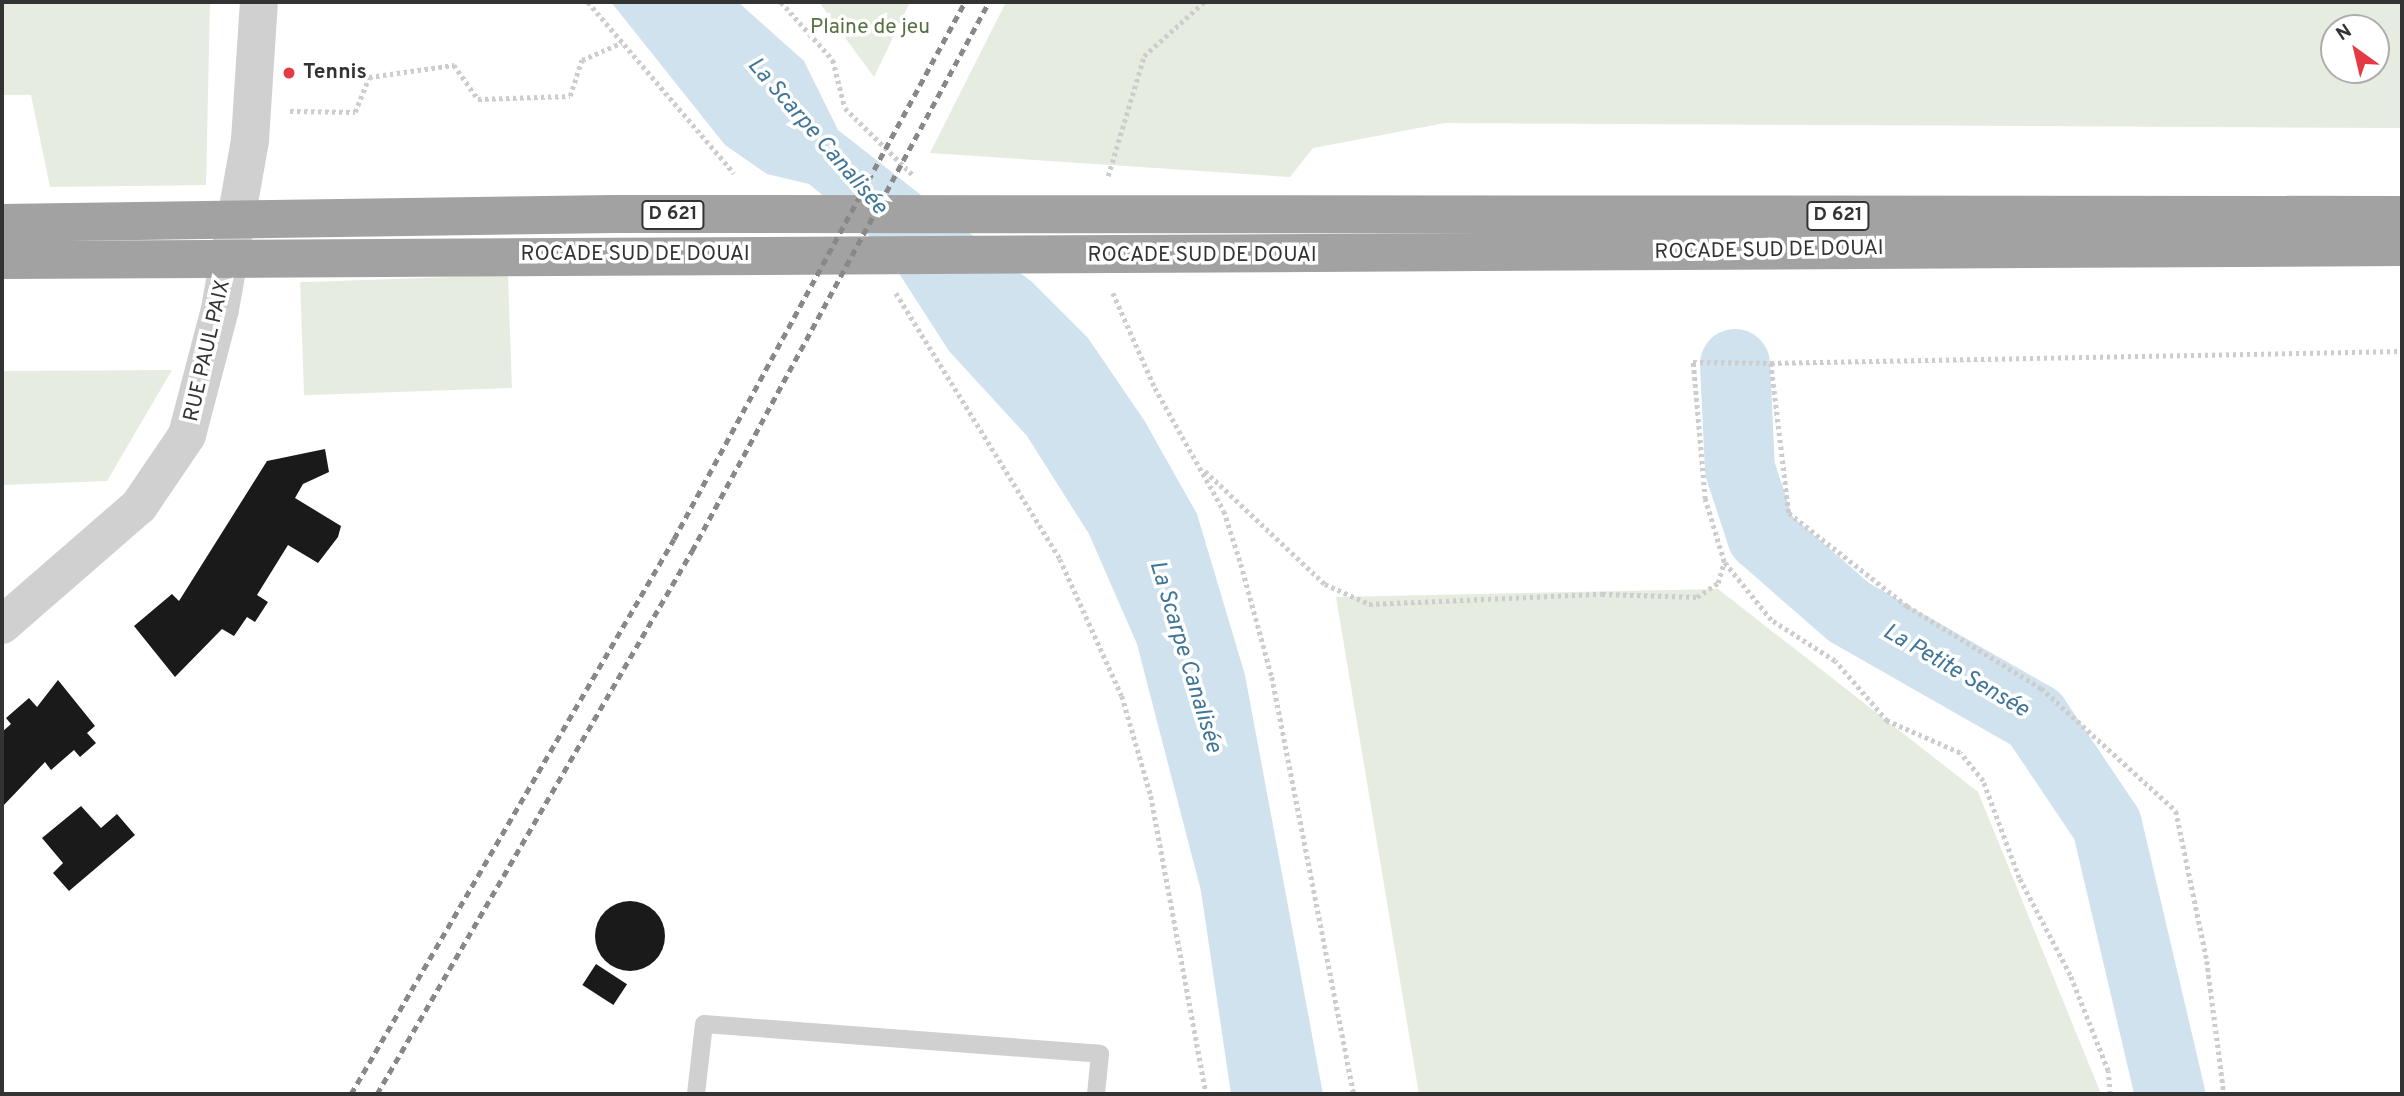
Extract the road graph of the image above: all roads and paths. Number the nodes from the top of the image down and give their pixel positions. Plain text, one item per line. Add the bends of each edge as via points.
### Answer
1 (259, 2) edge
2 (588, 2) edge
3 (781, 2) edge
4 (1204, 2) edge
5 (621, 43) junction
6 (254, 110) junction
7 (870, 136) dead end
8 (744, 177) dead end
9 (1106, 190) dead end
10 (2402, 215) edge
11 (2, 223) edge
12 (2402, 247) edge
13 (2, 260) edge
14 (893, 286) dead end
15 (1113, 293) dead end
16 (2402, 351) edge
17 (1771, 363) junction
18 (1201, 467) junction
19 (1724, 562) junction
20 (2, 625) edge
21 (696, 1094) edge
22 (1096, 1094) edge
23 (1206, 1094) edge
24 (1354, 1094) edge
25 (2110, 1094) edge
26 (2224, 1094) edge

1 - 6 street, RUE PAUL PAIX
2 - 5 path
3 - 7 path via 833,60 845,107
4 - 9 path via 1144,56
5 - 6 path via 582,60 570,96 478,99 454,65 369,77 355,112
5 - 8 path via 732,172
6 - 20 street, RUE PAUL PAIX via 220,309 187,435 139,506
10 - 11 highway, ROCADE SUD DE DOUAI / D 621 via 1274,219 615,214
12 - 13 highway, ROCADE SUD DE DOUAI / D 621 via 1277,257 610,254
14 - 23 path via 925,349 1060,559 1122,696 1151,796
15 - 18 path via 1150,377
16 - 17 path
17 - 19 path via 1693,362 1705,499
17 - 26 path via 1789,513 1907,606 2041,688 2176,811 2207,961
18 - 19 path via 1325,584 1369,604 1630,593 1697,597 1717,583
18 - 24 path via 1224,511 1272,677
19 - 25 path via 1771,620 1835,661 1887,721 1960,752 1983,781 2019,878 2070,975 2108,1071
21 - 22 lane via 704,1024 1100,1054

